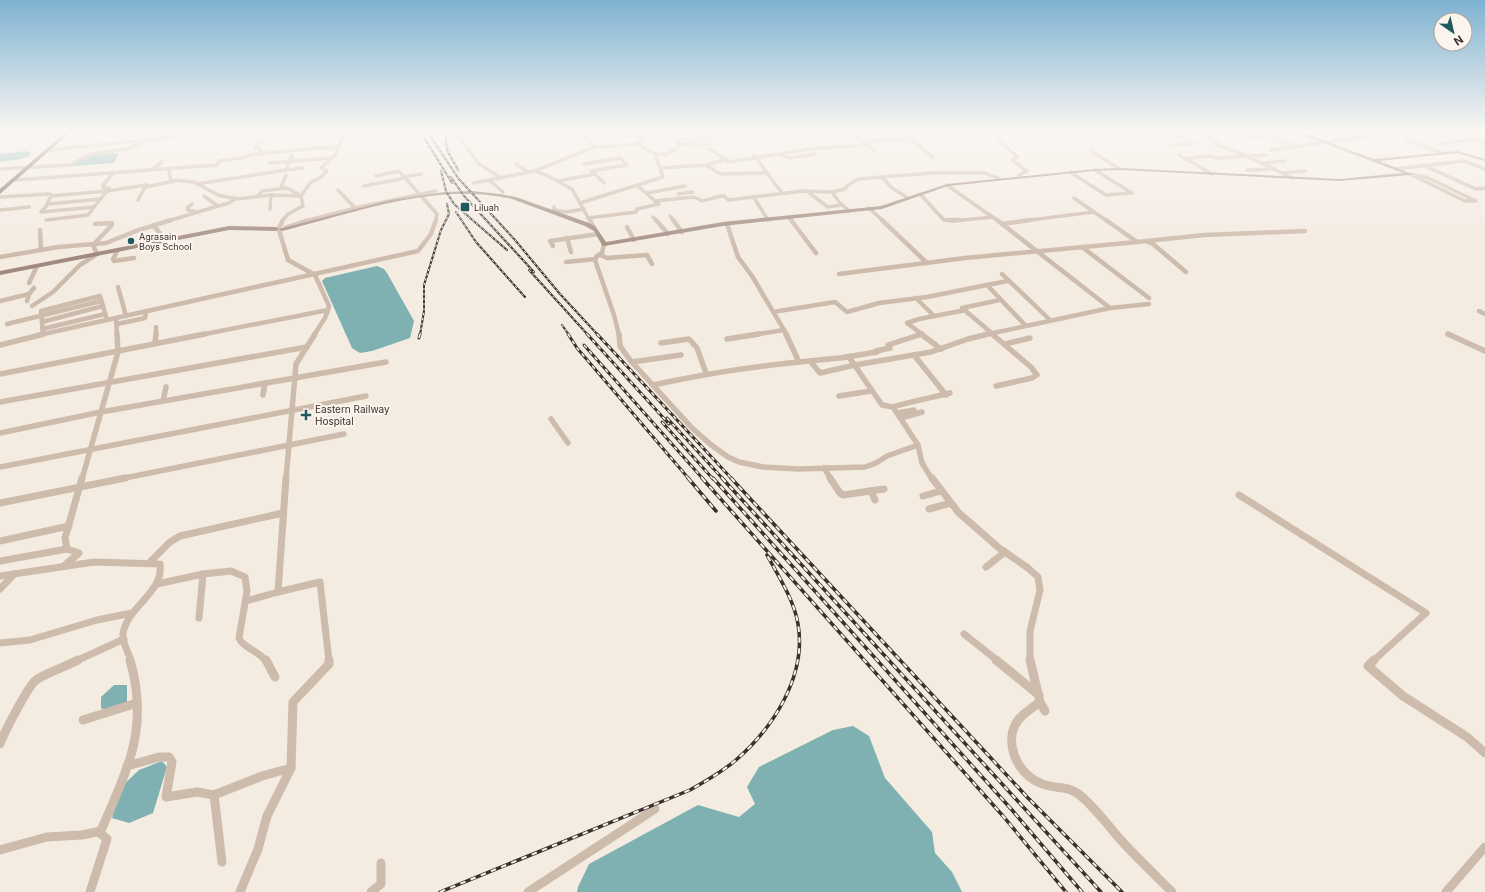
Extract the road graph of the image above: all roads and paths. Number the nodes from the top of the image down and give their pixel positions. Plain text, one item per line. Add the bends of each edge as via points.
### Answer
1 (114, 172) edge
2 (23, 173) edge
3 (106, 173) edge
4 (169, 173) edge
5 (269, 173) edge
6 (325, 173) edge
7 (392, 173) edge
8 (400, 173) edge
9 (493, 173) edge
10 (525, 173) edge
11 (539, 173) edge
12 (602, 173) edge
13 (662, 173) edge
14 (718, 173) edge
15 (767, 173) joint
16 (1024, 173) edge
17 (1064, 173) edge
18 (1071, 173) edge
19 (1099, 173) edge
20 (1187, 173) edge
21 (1283, 173) joint
22 (1287, 173) edge
23 (1406, 173) edge
24 (1440, 173) edge
25 (286, 174) dead end
26 (421, 174) dead end
27 (595, 174) junction
28 (1212, 174) joint
29 (1410, 174) junction
30 (77, 175) joint
31 (376, 176) dead end
32 (882, 177) junction
33 (1020, 177) junction
34 (404, 178) junction
35 (501, 178) junction
36 (1292, 178) junction
37 (1000, 179) junction
38 (15, 180) junction
39 (489, 180) junction
40 (175, 181) junction
41 (558, 181) junction
42 (474, 183) dead end
43 (604, 183) dead end
44 (197, 184) junction
45 (947, 185) junction
46 (364, 186) dead end
47 (638, 186) junction
48 (685, 186) dead end
49 (145, 187) junction
50 (287, 188) junction
51 (1485, 188) edge
52 (108, 190) junction
53 (338, 190) dead end
54 (436, 191) dead end
55 (0, 192) edge
56 (502, 192) dead end
57 (647, 192) junction
58 (693, 192) dead end
59 (808, 192) junction
60 (832, 192) junction
61 (782, 193) junction
62 (920, 194) junction
63 (420, 195) junction
64 (51, 196) junction
65 (204, 196) dead end
66 (258, 196) junction
67 (272, 196) junction
68 (301, 196) junction
69 (753, 196) junction
70 (0, 197) edge
71 (236, 198) junction
72 (908, 198) junction
73 (1074, 198) dead end
74 (101, 199) junction
75 (654, 199) junction
76 (138, 200) dead end
77 (580, 203) junction
78 (48, 204) junction
79 (192, 204) dead end
80 (842, 205) junction
81 (218, 206) junction
82 (29, 207) dead end
83 (94, 207) junction
84 (355, 208) junction
85 (869, 208) junction
86 (270, 209) dead end
87 (584, 209) junction
88 (0, 210) edge
89 (554, 210) junction
90 (54, 211) junction
91 (849, 211) junction
92 (196, 212) junction
93 (1094, 212) junction
94 (670, 216) dead end
95 (653, 217) dead end
96 (993, 217) junction
97 (588, 218) junction
98 (788, 218) junction
99 (768, 220) junction
100 (95, 224) dead end
101 (727, 224) junction
102 (1002, 224) junction
103 (154, 226) junction
104 (627, 227) dead end
105 (594, 228) junction
106 (280, 229) junction
107 (40, 230) dead end
108 (1305, 231) dead end
109 (682, 232) junction
110 (598, 234) junction
111 (668, 234) junction
112 (567, 238) junction
113 (165, 240) junction
114 (634, 240) junction
115 (1144, 241) junction
116 (1137, 242) junction
117 (604, 244) junction
118 (93, 245) junction
119 (553, 246) dead end
120 (1082, 247) junction
121 (41, 250) junction
122 (118, 250) junction
123 (1036, 251) junction
124 (571, 252) dead end
125 (816, 253) dead end
126 (97, 254) junction
127 (600, 255) junction
128 (0, 258) edge
129 (134, 258) dead end
130 (595, 259) junction
131 (566, 262) dead end
132 (927, 263) junction
133 (652, 264) dead end
134 (37, 266) junction
135 (1186, 272) dead end
136 (0, 273) edge
137 (313, 274) junction
138 (839, 274) dead end
139 (1002, 274) dead end
140 (1008, 281) junction
141 (29, 283) dead end
142 (987, 285) junction
143 (118, 287) dead end
144 (34, 288) dead end
145 (29, 294) junction
146 (916, 298) junction
147 (1149, 298) dead end
148 (1000, 300) junction
149 (0, 301) edge
150 (28, 301) dead end
151 (102, 304) junction
152 (1149, 304) dead end
153 (32, 306) dead end
154 (1110, 308) junction
155 (328, 310) junction
156 (966, 310) junction
157 (146, 311) junction
158 (1479, 311) dead end
159 (773, 312) junction
160 (105, 314) junction
161 (1485, 314) edge
162 (41, 316) junction
163 (934, 316) junction
164 (121, 317) junction
165 (107, 320) junction
166 (1050, 320) junction
167 (42, 322) junction
168 (8, 324) dead end
169 (119, 324) junction
170 (1025, 325) junction
171 (156, 327) dead end
172 (784, 330) junction
173 (43, 332) junction
174 (992, 333) junction
175 (922, 334) junction
176 (1448, 334) dead end
177 (1030, 338) dead end
178 (727, 339) dead end
179 (661, 343) dead end
180 (1004, 343) junction
181 (155, 344) junction
182 (996, 344) dead end
183 (0, 345) edge
184 (307, 347) junction
185 (941, 349) junction
186 (1485, 351) edge
187 (118, 352) junction
188 (681, 355) dead end
189 (914, 355) junction
190 (845, 357) junction
191 (810, 361) junction
192 (386, 362) dead end
193 (632, 362) junction
194 (799, 362) junction
195 (855, 365) junction
196 (706, 373) junction
197 (0, 374) edge
198 (296, 378) junction
199 (108, 383) junction
200 (266, 383) junction
201 (653, 385) junction
202 (996, 386) dead end
203 (166, 387) dead end
204 (870, 391) junction
205 (263, 395) dead end
206 (366, 396) dead end
207 (839, 396) dead end
208 (163, 401) junction
209 (0, 402) edge
210 (893, 407) junction
211 (914, 410) dead end
212 (292, 411) junction
213 (101, 412) junction
214 (922, 412) dead end
215 (900, 416) junction
216 (551, 419) dead end
217 (0, 433) edge
218 (344, 434) dead end
219 (568, 443) dead end
220 (290, 445) junction
221 (918, 445) junction
222 (89, 451) junction
223 (0, 467) edge
224 (824, 468) junction
225 (81, 486) junction
226 (884, 489) dead end
227 (941, 491) junction
228 (871, 492) junction
229 (1239, 495) dead end
230 (923, 496) dead end
231 (875, 500) dead end
232 (0, 503) edge
233 (951, 503) junction
234 (929, 509) dead end
235 (283, 513) junction
236 (69, 526) junction
237 (0, 541) edge
238 (67, 549) junction
239 (1005, 552) junction
240 (0, 561) edge
241 (150, 562) junction
242 (65, 565) junction
243 (986, 567) dead end
244 (14, 574) junction
245 (202, 574) junction
246 (0, 576) edge
247 (157, 584) junction
248 (0, 589) edge
249 (278, 592) junction
250 (246, 601) junction
251 (132, 613) junction
252 (199, 618) dead end
253 (964, 634) dead end
254 (124, 639) junction
255 (0, 643) edge
256 (275, 677) dead end
257 (1040, 698) junction
258 (137, 703) junction
259 (1045, 711) dead end
260 (83, 720) dead end
261 (0, 740) edge
262 (1485, 753) edge
263 (127, 766) junction
264 (291, 768) junction
265 (214, 795) junction
266 (655, 809) dead end
267 (101, 831) junction
268 (1485, 847) edge
269 (0, 850) edge
270 (222, 862) dead end
271 (380, 862) dead end
272 (90, 892) edge
273 (240, 892) edge
274 (371, 892) edge
275 (528, 892) edge
276 (1172, 892) edge
277 (1446, 892) edge

1 - 52 street via 104,185
2 - 38 main road
3 - 30 street
4 - 40 street via 171,180
5 - 44 street
6 - 68 street via 311,182
7 - 31 street
8 - 34 street
9 - 35 street
10 - 35 street
11 - 41 street
12 - 27 street
13 - 47 street via 663,177
14 - 15 street
15 - 61 street
16 - 33 street via 1019,175
17 - 33 street
18 - 19 street via 1106,195 1132,193
20 - 28 street
21 - 22 street
21 - 36 street
23 - 29 street
24 - 51 street via 1476,189
25 - 50 street via 281,187
26 - 34 street
27 - 41 street
27 - 43 street
28 - 36 street
29 - 29 street via 1426,177 1476,201 1465,201
29 - 36 street via 1340,180
30 - 38 street
32 - 37 street via 931,173 986,173
32 - 60 street via 858,179 845,189
32 - 72 street via 892,188
33 - 37 street
34 - 46 street
34 - 63 street
35 - 39 street
37 - 45 street
38 - 55 main road
39 - 42 street
39 - 56 street
40 - 44 street
40 - 49 street
41 - 77 street via 572,189
44 - 71 street via 218,195
45 - 62 street
45 - 96 street
47 - 57 street
47 - 77 street
48 - 57 street
49 - 52 street via 146,185
49 - 76 street
50 - 66 street via 262,191
50 - 68 street
52 - 64 street
52 - 74 street
53 - 84 street
54 - 63 street
57 - 75 street
58 - 75 street
59 - 60 street
59 - 61 street
59 - 80 street via 828,207
60 - 80 street
61 - 69 street
62 - 72 street
62 - 96 street via 944,220
63 - 84 street
63 - 137 street via 437,214 437,219 436,225 418,251
64 - 70 street via 48,194
64 - 78 street
65 - 81 street
66 - 67 street
66 - 71 street
67 - 68 street
67 - 86 street
68 - 106 street via 303,206 282,220
69 - 75 street via 728,200 720,196 702,201 694,197
69 - 99 street
71 - 81 street
72 - 85 street via 882,207
73 - 93 street
74 - 78 street
74 - 83 street
75 - 97 street via 659,204 637,211
77 - 87 street
78 - 90 street via 41,212
79 - 92 street via 188,210
80 - 91 street
81 - 92 street
82 - 88 street
83 - 90 street
83 - 90 street via 88,215 46,220
84 - 106 street
85 - 91 street
85 - 132 street
87 - 89 street via 558,212
87 - 97 street
89 - 105 street
89 - 106 street via 506,196 456,193 395,201
91 - 98 street
92 - 103 street
93 - 102 street
93 - 116 street
94 - 109 street
95 - 111 street
96 - 102 street
97 - 105 street
98 - 99 street
98 - 125 street
99 - 101 street
100 - 118 street via 112,223
101 - 109 street
101 - 159 street via 738,257
102 - 123 street
103 - 113 street
103 - 118 street via 106,244
104 - 114 street
105 - 110 street
106 - 113 street via 229,228
106 - 137 street via 288,260
107 - 121 street
108 - 115 street via 1204,235
109 - 111 street
110 - 112 street
110 - 117 street
111 - 114 street
112 - 119 street via 550,241
112 - 124 street
113 - 122 street
114 - 117 street
115 - 116 street
115 - 135 street via 1153,244
116 - 120 street
117 - 127 street
118 - 121 street
118 - 126 street
120 - 123 street
120 - 147 street
121 - 128 street
122 - 126 street
122 - 129 street via 114,262
123 - 132 street
123 - 154 street
126 - 134 street
126 - 153 street via 80,265 53,292
127 - 130 street
127 - 133 street via 609,258 646,254
130 - 131 street
130 - 193 street via 614,315 620,346
132 - 138 street
134 - 136 street
134 - 141 street
137 - 155 street via 329,306
137 - 157 street
139 - 140 street
140 - 142 street
140 - 166 street
142 - 146 street
142 - 148 street
143 - 164 street
144 - 145 street
145 - 149 street
145 - 150 street
146 - 159 street via 879,303 847,312 835,302
146 - 163 street
148 - 156 street via 962,308
148 - 170 street
151 - 160 street
151 - 162 street
151 - 167 street
152 - 154 street
154 - 166 street
155 - 181 street
155 - 184 street via 326,318
156 - 163 street
156 - 174 street
157 - 164 street
157 - 169 street via 145,318
158 - 161 street
159 - 172 street
160 - 165 street
160 - 173 street
162 - 167 street
162 - 168 street
163 - 175 street via 907,323
164 - 165 street
164 - 169 street
165 - 173 street
166 - 170 street
167 - 173 street
169 - 187 street
170 - 174 street
171 - 181 street
172 - 178 street
172 - 194 street
173 - 183 street
174 - 180 street
174 - 185 street
175 - 185 street
175 - 190 street via 888,345 890,348 877,352
176 - 186 street
177 - 180 street
179 - 196 street via 689,339 697,348
180 - 182 street
180 - 202 street via 1037,375
181 - 187 street
184 - 198 street via 296,364
184 - 199 street
185 - 189 street
187 - 197 street
187 - 199 street
188 - 193 street
189 - 195 street
189 - 210 street via 948,394
190 - 191 street
190 - 195 street via 850,357
191 - 194 street
191 - 195 street via 820,373
192 - 198 street
193 - 201 street
194 - 196 street
195 - 204 street
196 - 201 street
198 - 200 street
198 - 212 street
199 - 209 street
199 - 213 street
200 - 205 street
200 - 208 street
201 - 224 street via 692,428 728,457 739,462 763,466
203 - 208 street
204 - 207 street
204 - 210 street via 882,405
206 - 212 street
208 - 213 street
210 - 215 street
211 - 215 street
212 - 220 street
212 - 222 street
213 - 217 street
213 - 222 street
214 - 215 street
215 - 221 street
216 - 219 street
218 - 220 street
220 - 225 street
220 - 235 street
221 - 224 street via 865,467
221 - 227 street via 922,463
222 - 223 street
222 - 225 street
224 - 228 street via 843,494
225 - 232 street
225 - 236 street
226 - 228 street
227 - 230 street
227 - 233 street
228 - 231 street
229 - 262 street via 1426,613 1368,666 1402,696 1467,737
233 - 234 street
233 - 239 street via 959,513
235 - 241 street via 206,528 180,536 170,542
235 - 249 street
236 - 237 street
236 - 238 street via 65,538
238 - 240 street
238 - 242 street via 79,553
239 - 243 street
239 - 257 street via 1038,577 1040,590 1030,631 1030,662
241 - 242 street
241 - 247 street via 160,564 161,572
242 - 244 street
244 - 246 street
244 - 248 street
245 - 247 street
245 - 250 street via 231,571 245,577
245 - 252 street
247 - 251 street
249 - 250 street
249 - 264 street via 320,582 330,664 293,702
250 - 256 street via 239,638 241,644 264,656
251 - 254 street via 123,635
251 - 255 street via 97,620 30,640
253 - 257 street
254 - 258 street via 135,676
254 - 261 street via 36,680 28,688
257 - 259 street
257 - 276 street via 1019,719 1012,737 1012,747 1020,766 1037,782 1066,787 1084,799
258 - 260 street
258 - 263 street via 138,712
263 - 265 street via 159,757 169,757 172,762 166,797 185,792 207,791
263 - 267 street
264 - 265 street via 262,776
264 - 273 street via 267,816 258,849
265 - 270 street
266 - 275 street
267 - 269 street via 47,837
267 - 272 street via 107,839
268 - 277 street
271 - 274 street via 381,884

